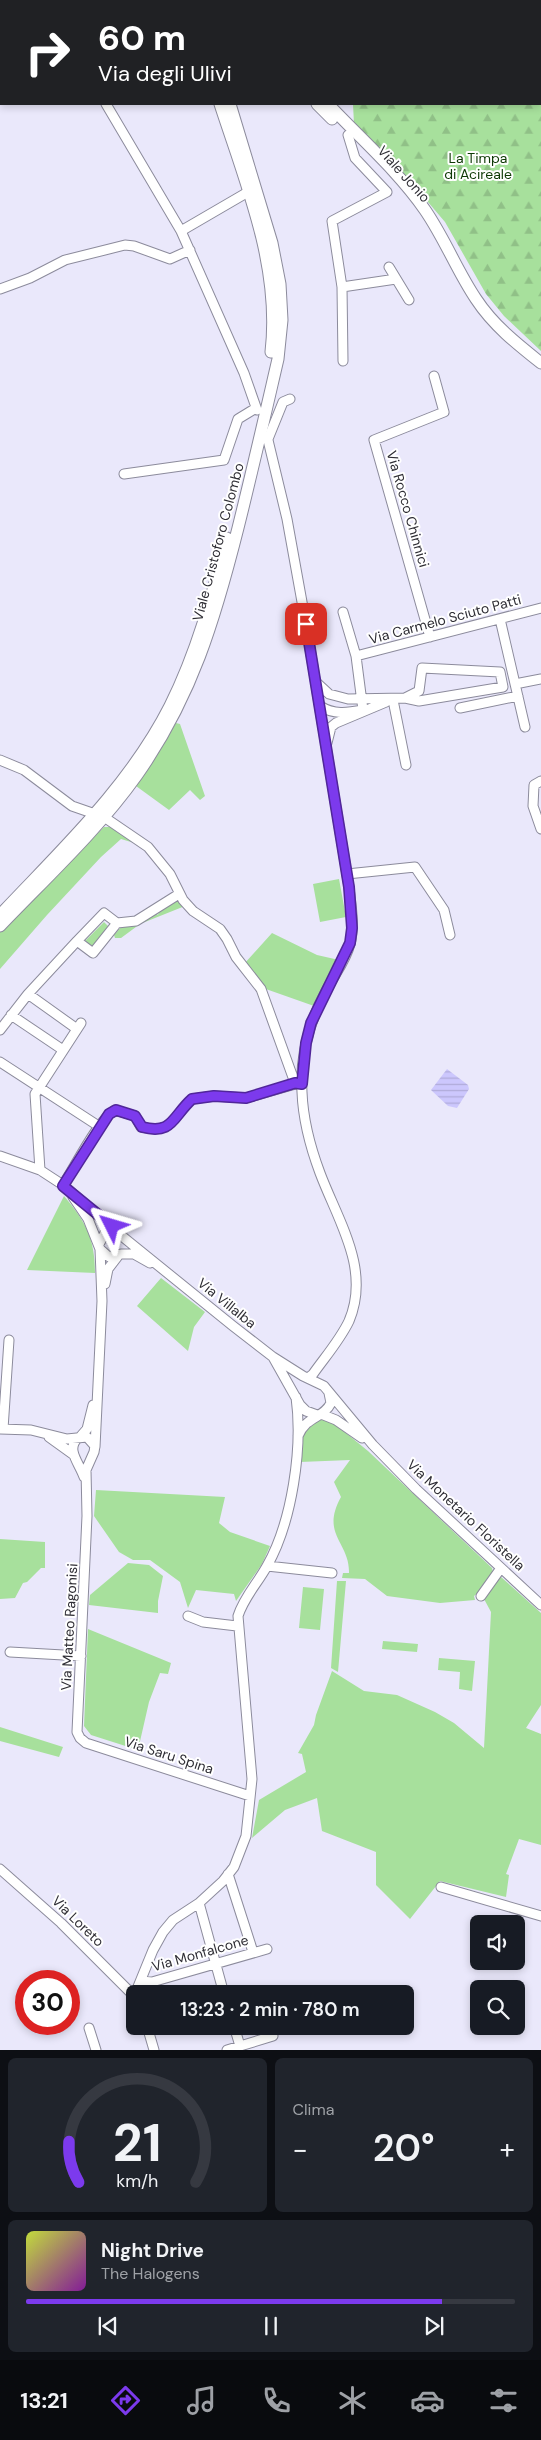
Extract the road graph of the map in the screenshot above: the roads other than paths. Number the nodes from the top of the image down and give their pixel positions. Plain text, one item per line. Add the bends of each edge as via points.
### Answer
1 (107, 105) edge
2 (220, 105) edge
3 (230, 105) edge
4 (318, 105) edge
5 (324, 105) edge
6 (329, 105) edge
7 (236, 123) junction
8 (348, 135) junction
9 (371, 150) junction
10 (248, 192) junction
11 (182, 231) junction
12 (190, 250) junction
13 (389, 267) dead end
14 (459, 272) junction
15 (396, 279) junction
16 (280, 284) junction
17 (342, 286) junction
18 (0, 290) edge
19 (409, 300) dead end
20 (343, 361) dead end
21 (541, 363) edge
22 (434, 376) dead end
23 (290, 399) dead end
24 (124, 474) dead end
25 (541, 608) edge
26 (343, 612) dead end
27 (500, 619) junction
28 (430, 637) junction
29 (356, 656) junction
30 (541, 679) edge
31 (316, 680) junction
32 (515, 684) junction
33 (518, 696) junction
34 (405, 698) junction
35 (361, 699) junction
36 (348, 700) junction
37 (393, 700) junction
38 (320, 706) junction
39 (460, 708) dead end
40 (363, 710) junction
41 (525, 727) dead end
42 (326, 748) junction
43 (0, 760) edge
44 (406, 765) dead end
45 (541, 781) edge
46 (100, 816) junction
47 (541, 829) edge
48 (347, 874) junction
49 (180, 894) junction
50 (0, 915) edge
51 (117, 923) junction
52 (0, 926) edge
53 (450, 935) dead end
54 (75, 944) junction
55 (28, 994) junction
56 (11, 1015) junction
57 (0, 1030) edge
58 (63, 1050) junction
59 (0, 1062) edge
60 (298, 1083) junction
61 (39, 1087) junction
62 (100, 1127) junction
63 (0, 1156) edge
64 (40, 1170) junction
65 (66, 1188) junction
66 (121, 1236) junction
67 (99, 1247) junction
68 (120, 1255) junction
69 (163, 1270) junction
70 (102, 1302) junction
71 (10, 1340) dead end
72 (326, 1356) junction
73 (273, 1357) junction
74 (305, 1377) junction
75 (326, 1388) junction
76 (96, 1395) junction
77 (294, 1395) junction
78 (319, 1415) junction
79 (1, 1429) edge
80 (45, 1434) junction
81 (79, 1438) junction
82 (297, 1439) junction
83 (373, 1445) junction
84 (93, 1453) junction
85 (74, 1456) junction
86 (87, 1490) junction
87 (267, 1566) junction
88 (502, 1568) junction
89 (332, 1573) dead end
90 (481, 1596) dead end
91 (541, 1605) edge
92 (188, 1616) dead end
93 (238, 1626) junction
94 (10, 1652) dead end
95 (81, 1656) junction
96 (80, 1738) joint
97 (250, 1796) junction
98 (2, 1874) edge
99 (228, 1874) junction
100 (441, 1887) dead end
101 (199, 1903) junction
102 (541, 1916) edge
103 (267, 1948) dead end
104 (253, 1952) junction
105 (216, 1963) junction
106 (141, 1981) junction
107 (139, 1985) edge
108 (222, 1985) edge
109 (126, 1987) edge
110 (89, 2028) dead end
111 (151, 2035) edge
112 (237, 2035) edge
113 (273, 2036) dead end
114 (240, 2046) junction
115 (96, 2050) edge
116 (154, 2050) edge
117 (226, 2050) edge

1 - 11 street
2 - 10 main road, Viale Cristoforo Colombo
3 - 7 main road, Viale Cristoforo Colombo
4 - 8 main road, Viale Jonio
5 - 9 main road
6 - 9 main road, Viale Jonio
7 - 10 street via 251,182
7 - 16 main road, Viale Cristoforo Colombo via 272,243
8 - 14 main road, Viale Jonio via 410,202
8 - 17 street via 355,158 387,192 332,221
9 - 14 main road, Viale Jonio via 425,210
10 - 11 street
10 - 16 street via 255,195
10 - 46 main road, Viale Cristoforo Colombo via 264,243 273,318 270,363 250,449 211,602 194,653 156,732
11 - 12 street
12 - 18 street via 170,259 126,246 66,260
12 - 24 street via 257,409 238,419 224,460
13 - 15 street
14 - 21 main road, Viale Jonio via 476,300 502,330
15 - 17 street
15 - 19 street
16 - 46 main road, Viale Cristoforo Colombo via 282,320 278,359 211,629 190,683 162,737 137,776
17 - 20 street
22 - 28 street, Via Rocco Chinnici via 444,412 374,440
23 - 31 street via 283,402 267,437 287,519
25 - 27 street, Via Carmelo Sciuto Patti
26 - 29 street, Via Carmelo Sciuto Patti
27 - 28 street, Via Carmelo Sciuto Patti
27 - 32 street
28 - 29 street, Via Carmelo Sciuto Patti
29 - 35 street, Via Carmelo Sciuto Patti
30 - 32 street
31 - 36 street via 329,694
31 - 38 street
32 - 33 street
33 - 39 street
33 - 41 street
34 - 34 street via 419,691 422,668 500,672 503,687 419,701
34 - 37 street
35 - 36 street
35 - 37 street
35 - 40 street, Via Carmelo Sciuto Patti
36 - 38 street
37 - 40 street
37 - 44 street
38 - 40 street via 333,712
38 - 42 street
40 - 42 street via 331,727
42 - 48 street
43 - 46 street via 24,770 72,806
45 - 47 street via 534,785 533,806
46 - 49 street via 148,847 170,874
46 - 50 main road, Viale Cristoforo Colombo
46 - 52 main road, Viale Cristoforo Colombo
48 - 53 street via 415,867 444,910
48 - 60 street via 352,919 350,943 311,1023
49 - 51 street via 136,922
49 - 60 street via 193,910 220,929 260,989
51 - 54 street via 93,953
51 - 54 street via 104,913
54 - 55 street
55 - 56 street
55 - 58 street via 79,1026
56 - 57 street
56 - 58 street
58 - 61 street
59 - 61 street
60 - 62 street via 246,1098 214,1096 192,1099 169,1126 153,1130 142,1127 135,1116 116,1110
60 - 72 street via 319,1171 348,1238 355,1268 349,1320
61 - 62 street
61 - 64 street via 35,1094
62 - 65 street
63 - 64 street
64 - 65 street
65 - 66 street
65 - 67 street via 88,1219
66 - 67 street via 107,1232 101,1237
66 - 68 street via 125,1247
66 - 69 street
67 - 68 street via 109,1258
67 - 70 street
68 - 69 street via 134,1254
68 - 70 street via 108,1269
69 - 73 street, Via Villalba
70 - 76 street
71 - 79 street
72 - 74 street
72 - 75 street via 321,1375
73 - 74 street, Via Villalba
73 - 77 street
74 - 75 street
74 - 77 street via 296,1380 292,1387
75 - 78 street via 331,1403
75 - 83 street
76 - 81 street via 87,1428
76 - 84 street, Via Matteo Ragonisi
77 - 78 street via 306,1412
77 - 82 street
78 - 82 street via 307,1422
78 - 83 street via 336,1420
79 - 80 street
80 - 81 street
80 - 85 street
81 - 84 street via 89,1439
81 - 85 street via 72,1445
82 - 87 street via 290,1501 280,1537
83 - 88 street, Via Monetario Floristella
84 - 85 street via 84,1460
84 - 86 street, Via Matteo Ragonisi via 86,1470
85 - 86 street
86 - 95 street, Via Matteo Ragonisi
87 - 89 street
87 - 93 street via 242,1603
88 - 90 street
88 - 91 street, Via Monetario Floristella
92 - 93 street via 203,1622
93 - 97 street via 251,1758
94 - 95 street
95 - 96 street, Via Matteo Ragonisi via 77,1732
96 - 97 street, Via Saru Spina via 86,1743
97 - 99 street via 246,1836
98 - 109 street, Via Loreto
99 - 101 street
99 - 104 street
100 - 102 street
101 - 105 street
101 - 106 street via 173,1920 163,1932
103 - 104 street, Via Monfalcone
104 - 105 street, Via Monfalcone
105 - 106 street, Via Monfalcone via 152,1982
105 - 108 street
106 - 107 street
110 - 115 street
111 - 116 street
112 - 114 street
113 - 114 street
114 - 117 street

